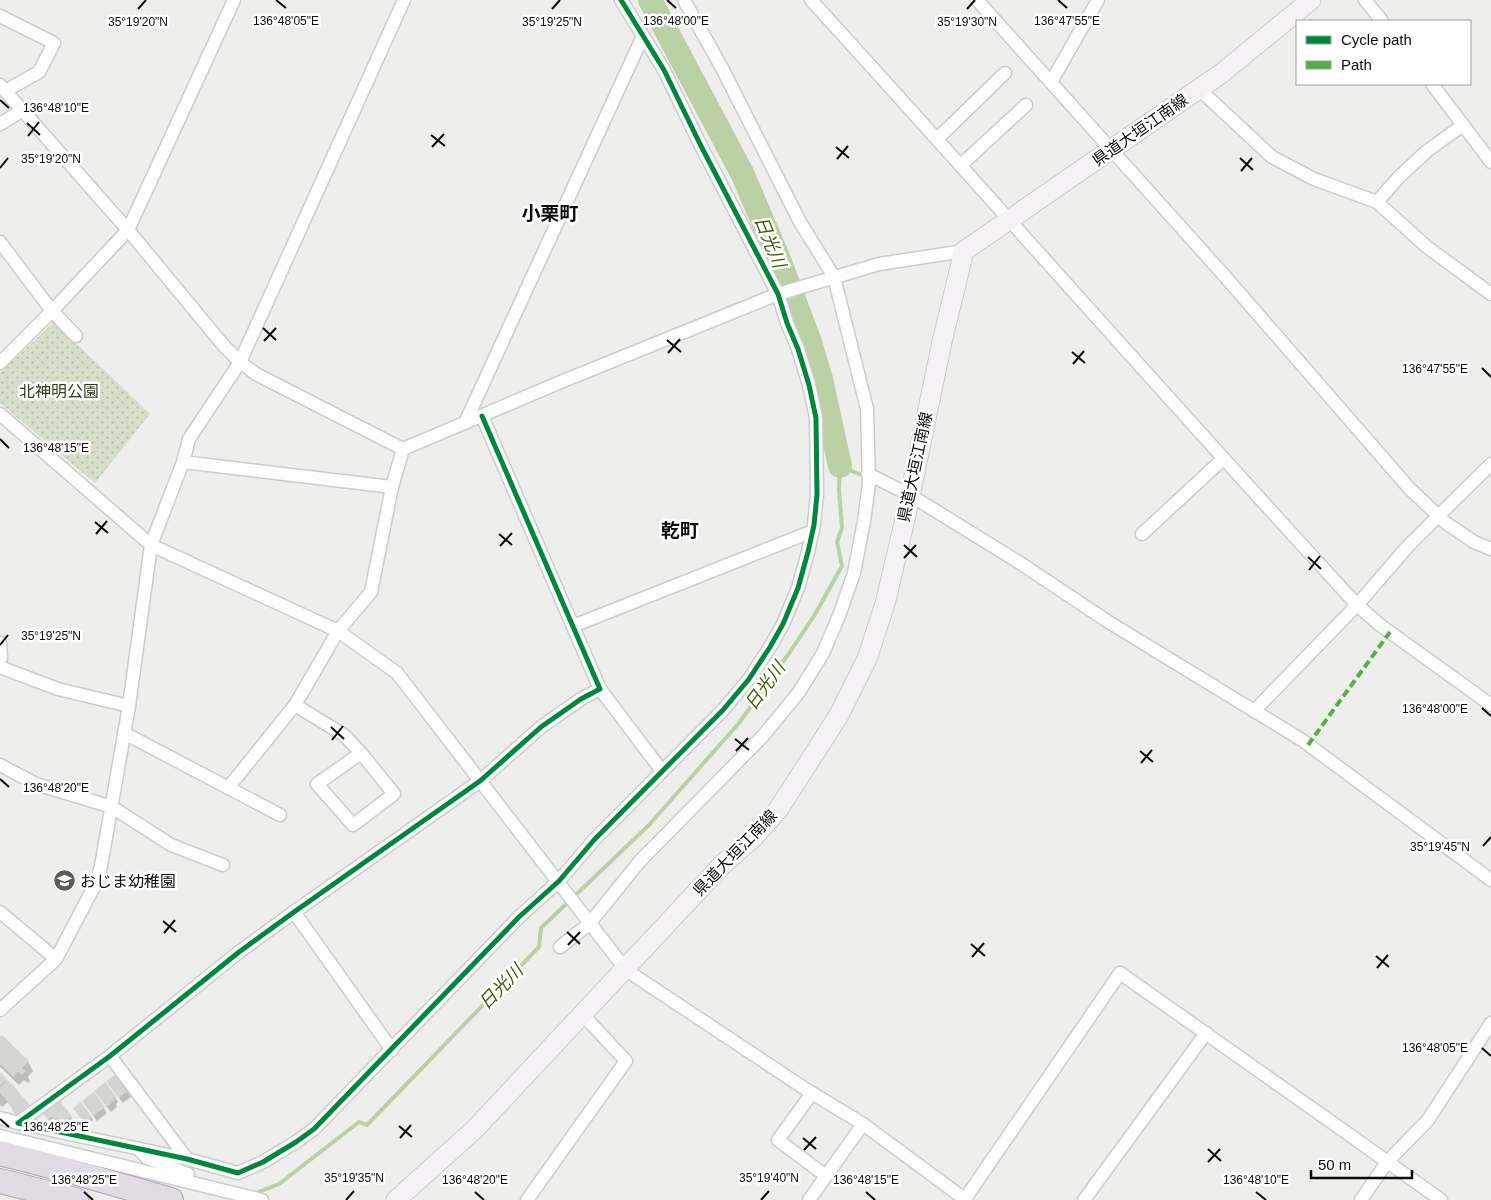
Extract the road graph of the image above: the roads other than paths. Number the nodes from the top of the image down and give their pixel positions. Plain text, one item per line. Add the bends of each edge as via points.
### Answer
1 (234, 0) edge
2 (404, 0) edge
3 (621, 0) edge
4 (684, 0) edge
5 (811, 0) edge
6 (976, 0) edge
7 (1098, 0) edge
8 (1311, 0) edge
9 (1365, 0) edge
10 (0, 16) edge
11 (1381, 20) edge
12 (643, 36) junction
13 (1006, 73) dead end
14 (1051, 82) junction
15 (1433, 85) edge
16 (3, 88) edge
17 (1199, 89) junction
18 (1026, 105) dead end
19 (23, 110) junction
20 (0, 124) edge
21 (1463, 125) junction
22 (937, 139) junction
23 (1112, 150) junction
24 (1491, 162) edge
25 (961, 165) junction
26 (1377, 202) junction
27 (1010, 220) junction
28 (128, 230) junction
29 (0, 242) edge
30 (964, 251) junction
31 (831, 278) junction
32 (780, 293) junction
33 (1491, 294) edge
34 (52, 311) junction
35 (76, 336) dead end
36 (240, 362) junction
37 (0, 363) edge
38 (0, 414) edge
39 (482, 416) junction
40 (465, 423) junction
41 (403, 449) junction
42 (1223, 459) junction
43 (183, 462) junction
44 (1491, 464) edge
45 (868, 474) junction
46 (392, 488) junction
47 (910, 495) junction
48 (1439, 517) junction
49 (813, 531) junction
50 (1142, 534) dead end
51 (151, 545) junction
52 (1491, 549) edge
53 (1357, 605) junction
54 (573, 626) junction
55 (338, 631) junction
56 (0, 643) edge
57 (0, 659) edge
58 (0, 667) edge
59 (600, 689) junction
60 (1491, 705) edge
61 (129, 706) junction
62 (295, 706) junction
63 (1254, 711) junction
64 (124, 733) junction
65 (361, 753) junction
66 (0, 765) edge
67 (662, 771) junction
68 (480, 781) junction
69 (228, 788) junction
70 (112, 807) junction
71 (280, 815) dead end
72 (223, 865) dead end
73 (1491, 880) edge
74 (560, 882) junction
75 (0, 912) edge
76 (294, 912) junction
77 (588, 922) junction
78 (560, 946) dead end
79 (56, 959) junction
80 (626, 970) junction
81 (0, 1010) edge
82 (583, 1015) junction
83 (1491, 1023) edge
84 (1206, 1034) junction
85 (392, 1050) junction
86 (110, 1056) junction
87 (812, 1094) junction
88 (0, 1118) edge
89 (18, 1123) junction
90 (863, 1124) junction
91 (0, 1136) edge
92 (136, 1148) junction
93 (0, 1152) edge
94 (186, 1159) junction
95 (1386, 1162) junction
96 (826, 1176) junction
97 (0, 1181) edge
98 (224, 1190) junction
99 (76, 1200) edge
100 (171, 1200) edge
101 (262, 1200) edge
102 (396, 1200) edge
103 (527, 1200) edge
104 (809, 1200) edge
105 (965, 1200) edge
106 (1084, 1200) edge
107 (1362, 1200) edge
108 (1440, 1200) edge

1 - 28 street
2 - 36 street
3 - 12 street
4 - 31 street
5 - 22 street
6 - 14 street
7 - 14 street
8 - 17 main road, 県道大垣江南線
9 - 11 street
10 - 16 street via 54,43 39,72
12 - 32 street via 664,70
12 - 40 street
13 - 22 street
14 - 23 street
15 - 21 street
16 - 19 street
17 - 23 main road, 県道大垣江南線
17 - 26 street via 1272,157 1314,179
18 - 25 street
19 - 20 street
19 - 28 street
21 - 24 street
21 - 26 street via 1427,151
22 - 25 street
23 - 27 main road, 県道大垣江南線
23 - 48 street via 1409,488
25 - 27 street
26 - 33 street via 1427,247
27 - 30 main road, 県道大垣江南線
27 - 42 street
28 - 34 street
28 - 36 street
29 - 34 street
30 - 31 street via 879,264
30 - 47 main road, 県道大垣江南線
31 - 32 street
31 - 45 street via 866,409
32 - 39 street
32 - 49 street via 816,418 817,495
34 - 35 street
34 - 37 street
36 - 41 street via 256,374
36 - 43 street via 189,439
38 - 51 street
39 - 40 street
39 - 54 street
40 - 41 street
41 - 46 street
42 - 50 street
42 - 53 street
43 - 46 street
43 - 51 street
44 - 48 street
45 - 47 street
45 - 77 street via 864,522 854,573 823,653 799,692 764,736 640,861
46 - 55 street via 371,592
47 - 63 street
47 - 80 main road, 県道大垣江南線 via 885,604 867,658 840,715 778,810 722,865
48 - 52 street via 1474,542
48 - 53 street via 1409,545
49 - 54 street
49 - 67 street via 798,588 770,647 728,704
51 - 55 street
51 - 61 street
53 - 60 street
53 - 63 street
54 - 59 street
55 - 62 street
55 - 68 street via 397,673
56 - 57 street
58 - 61 street via 58,689
59 - 67 street
59 - 68 street via 541,727
61 - 64 street
62 - 65 street via 344,736
62 - 69 street
63 - 73 street via 1302,740
64 - 69 street
64 - 70 street
65 - 65 street via 394,794 353,825 317,784
66 - 70 street via 36,784
67 - 74 street via 594,840
68 - 74 street
68 - 76 street
69 - 71 street
70 - 72 street via 170,844
70 - 79 street via 96,883
74 - 77 street
74 - 85 street via 519,917
75 - 79 street
76 - 85 street
76 - 86 street
77 - 78 street
77 - 80 street
79 - 81 street
80 - 82 main road, 県道大垣江南線
80 - 87 street
82 - 102 main road, 県道大垣江南線 via 475,1130
82 - 103 street via 626,1062
83 - 95 street via 1428,1120
84 - 95 street
84 - 105 street via 1120,973
84 - 106 street
85 - 94 street via 314,1129 263,1162 238,1173
86 - 89 street
86 - 94 street
87 - 90 street
87 - 96 street via 778,1140
88 - 89 street
89 - 92 street
90 - 96 street
90 - 105 street
91 - 98 street
92 - 94 street
92 - 98 street via 147,1158
93 - 100 highway
95 - 107 street
95 - 108 street
96 - 104 street
97 - 99 highway
98 - 101 street

